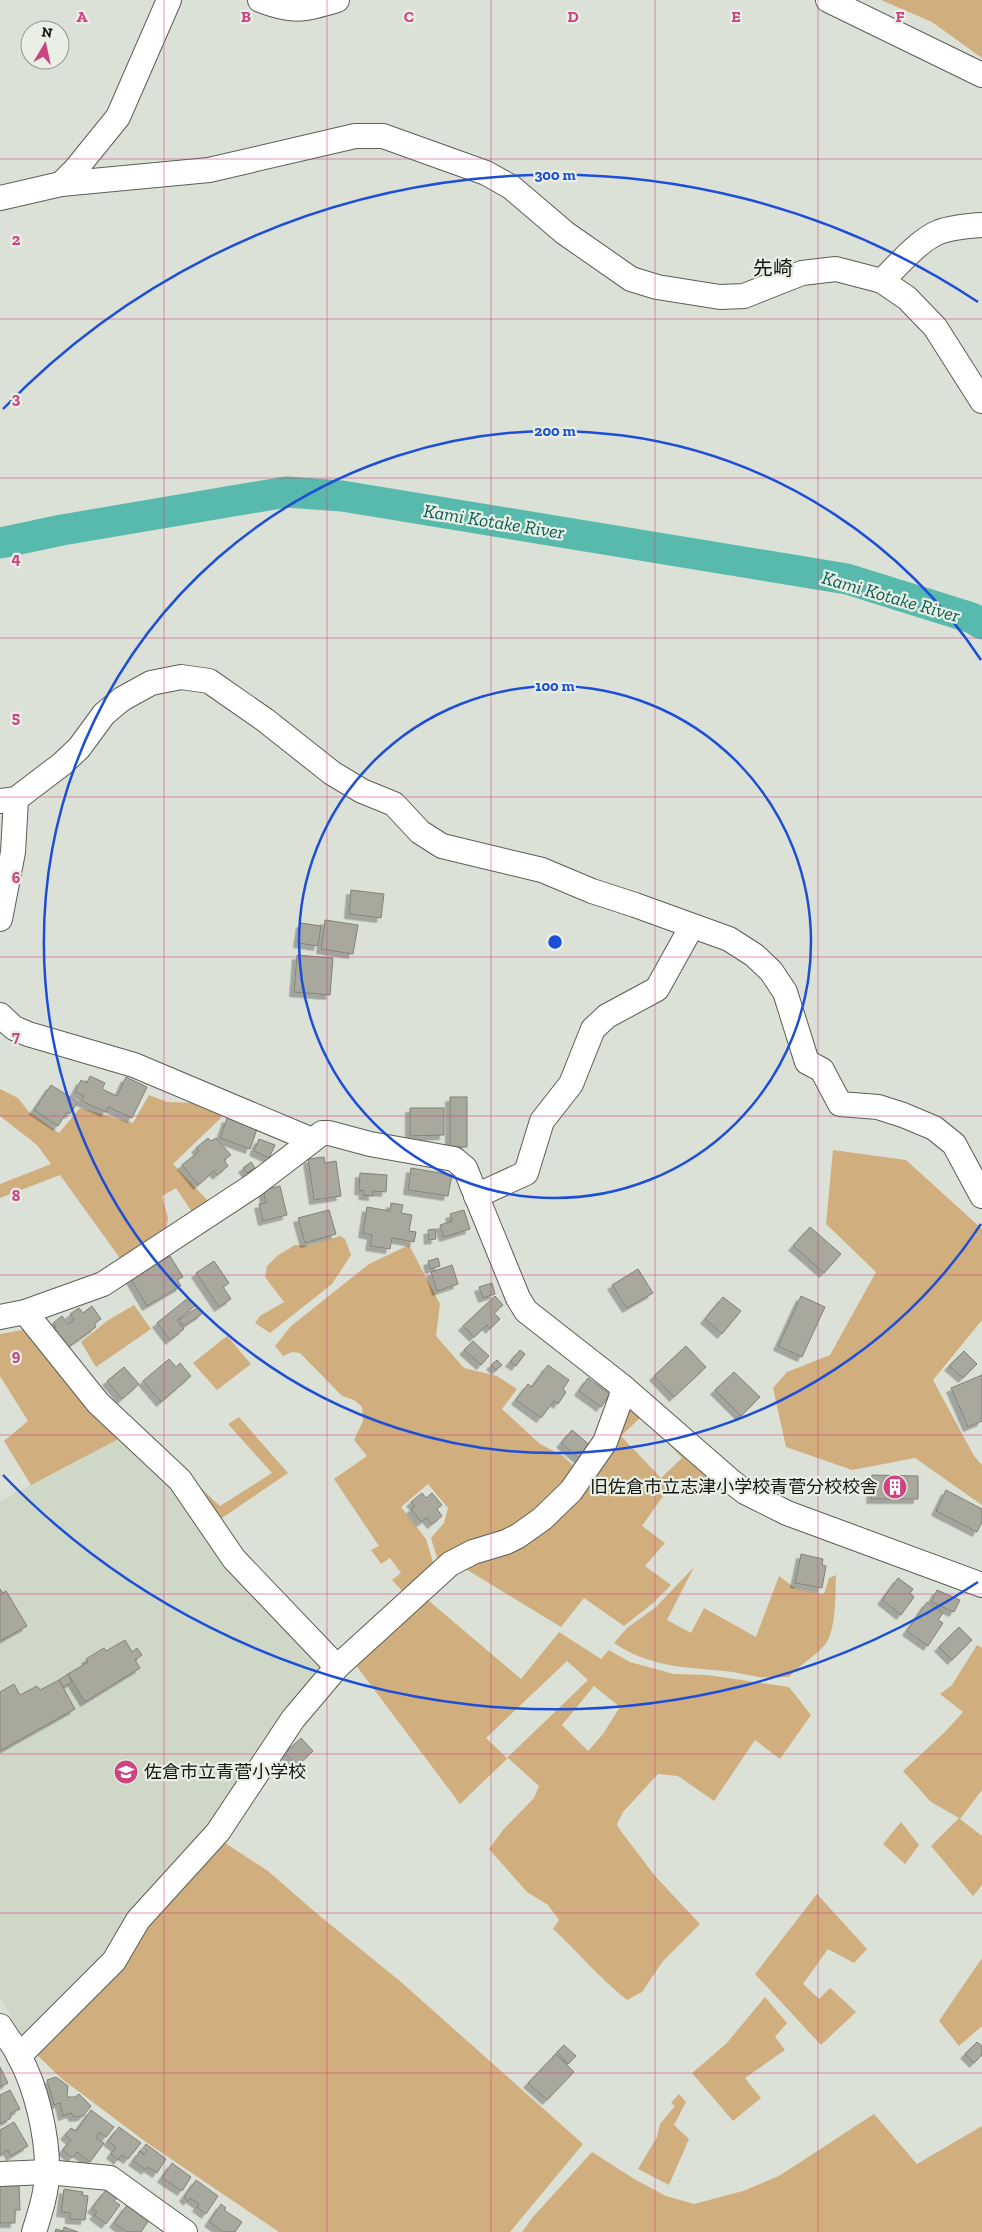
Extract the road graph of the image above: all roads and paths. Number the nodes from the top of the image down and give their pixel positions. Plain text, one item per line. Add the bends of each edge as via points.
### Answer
1 (169, 0) edge
2 (260, 0) edge
3 (337, 0) edge
4 (828, 0) edge
5 (982, 75) edge
6 (61, 184) junction
7 (0, 198) edge
8 (982, 225) edge
9 (882, 280) junction
10 (982, 402) edge
11 (8, 800) edge
12 (0, 919) edge
13 (692, 926) junction
14 (0, 1015) edge
15 (312, 1140) junction
16 (476, 1196) junction
17 (982, 1196) edge
18 (26, 1312) junction
19 (0, 1317) edge
20 (623, 1387) junction
21 (982, 1585) edge
22 (337, 1667) junction
23 (0, 2026) edge
24 (19, 2056) junction
25 (47, 2172) junction
26 (0, 2174) edge
27 (174, 2229) edge
28 (34, 2232) edge

1 - 6 street via 118,117
2 - 3 street via 294,10
4 - 5 street
6 - 7 street
6 - 9 street via 209,170 355,136 383,136 486,173 511,186 564,233 631,279 657,287 720,297 744,296 802,273 836,269
8 - 9 street via 938,233 912,251
9 - 10 street via 907,298 935,327
11 - 12 street via 13,852
11 - 13 street via 62,764 79,748 104,714 122,699 151,683 182,678 208,681 265,720 332,773 362,791 394,804 420,832 442,846 542,870
13 - 16 street via 657,989 608,1016 594,1030 571,1084 542,1121 526,1173
13 - 17 street via 729,939 771,971 785,992 807,1062 822,1070 840,1104 878,1107 934,1128 954,1144
14 - 15 street via 14,1028 28,1034 134,1066
15 - 16 street via 322,1133 329,1133 454,1159 465,1168
15 - 18 street via 254,1185 103,1284
16 - 20 street via 522,1305 531,1317
18 - 19 street
18 - 22 street via 98,1403 180,1480 234,1559
20 - 21 street via 745,1492 795,1517
20 - 22 street via 605,1442 560,1503 518,1536 450,1564
22 - 24 street via 293,1719 218,1832 138,1920 114,1961
23 - 24 street
24 - 25 street via 41,2120
25 - 26 street
25 - 27 street via 110,2178
25 - 28 street

